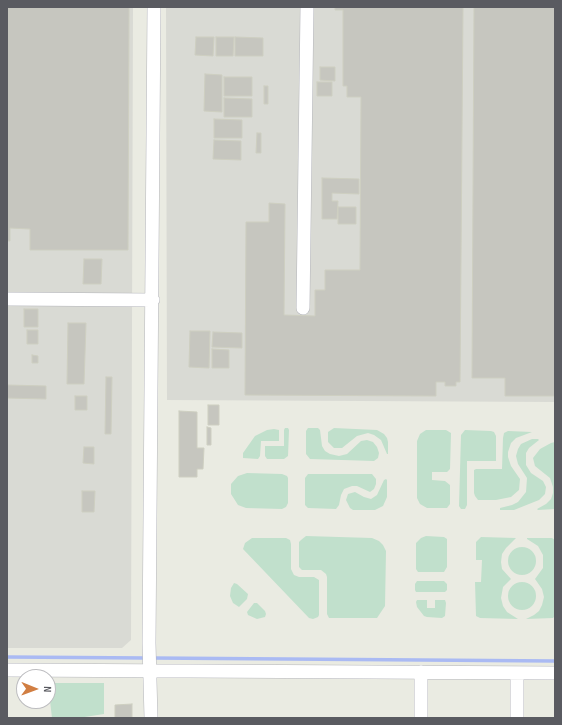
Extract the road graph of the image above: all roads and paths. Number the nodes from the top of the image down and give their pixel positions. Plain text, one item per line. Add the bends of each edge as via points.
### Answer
1 (154, 7) edge
2 (307, 7) edge
3 (7, 299) edge
4 (153, 300) junction
5 (303, 308) dead end
6 (7, 670) edge
7 (149, 671) junction
8 (422, 672) junction
9 (517, 673) junction
10 (555, 673) edge
11 (151, 718) edge
12 (421, 718) edge
13 (517, 718) edge

1 - 4 street
2 - 5 street
3 - 4 street
4 - 7 street
6 - 7 street
7 - 8 street
7 - 11 street
8 - 9 street
8 - 12 street
9 - 10 street
9 - 13 street

